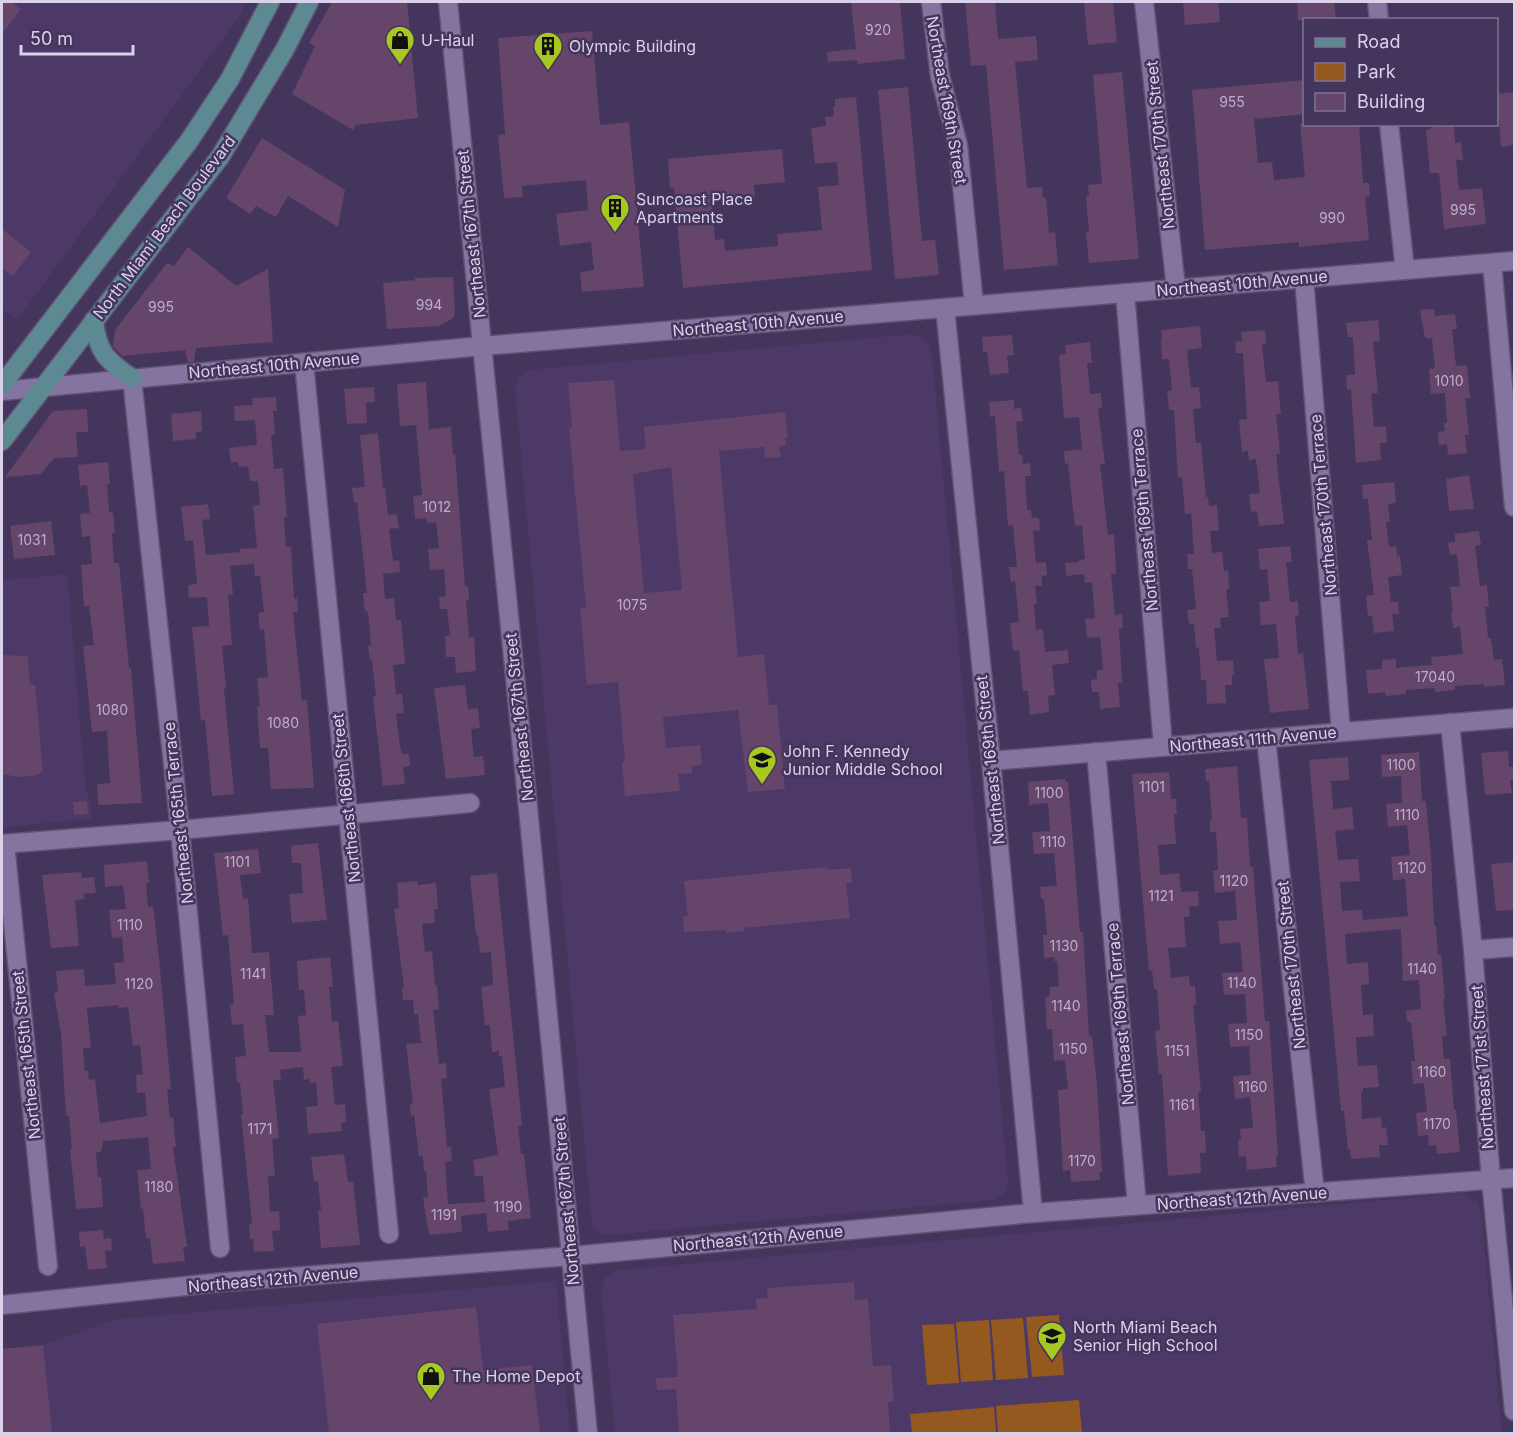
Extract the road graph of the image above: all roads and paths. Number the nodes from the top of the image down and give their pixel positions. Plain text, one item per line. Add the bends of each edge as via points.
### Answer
1 (270, 2) edge
2 (309, 2) edge
3 (448, 2) edge
4 (931, 2) edge
5 (1144, 2) edge
6 (1377, 2) edge
7 (1379, 18) edge
8 (1389, 126) edge
9 (1515, 261) edge
10 (1492, 263) junction
11 (1405, 270) junction
12 (1304, 278) junction
13 (1176, 288) junction
14 (1125, 293) junction
15 (974, 305) junction
16 (945, 308) junction
17 (94, 320) junction
18 (482, 346) junction
19 (304, 363) junction
20 (132, 378) junction
21 (2, 385) edge
22 (43, 387) junction
23 (2, 391) edge
24 (2, 441) edge
25 (1515, 507) edge
26 (1515, 718) edge
27 (1450, 723) junction
28 (1341, 732) junction
29 (1266, 738) junction
30 (1163, 747) junction
31 (1096, 752) junction
32 (991, 760) junction
33 (470, 802) dead end
34 (347, 814) junction
35 (180, 830) junction
36 (3, 844) edge
37 (1515, 947) edge
38 (1473, 950) junction
39 (1515, 1178) edge
40 (1491, 1180) junction
41 (1315, 1193) junction
42 (1137, 1205) junction
43 (1032, 1213) junction
44 (389, 1234) dead end
45 (220, 1248) dead end
46 (572, 1256) junction
47 (48, 1266) dead end
48 (2, 1305) edge
49 (1515, 1411) edge
50 (588, 1434) edge

1 - 21 main road, North Miami Beach Boulevard via 230,79 189,141
2 - 17 main road, North Miami Beach Boulevard via 220,157
3 - 18 street, Northeast 167th Street
4 - 15 street, Northeast 169th Street via 940,76 958,145
5 - 13 street, Northeast 170th Street
6 - 7 street
8 - 11 street
9 - 10 street, Northeast 10th Avenue
10 - 11 street, Northeast 10th Avenue
10 - 25 street
11 - 12 street, Northeast 10th Avenue
12 - 13 street, Northeast 10th Avenue
12 - 28 street, Northeast 170th Terrace
13 - 14 street, Northeast 10th Avenue
14 - 15 street, Northeast 10th Avenue
14 - 30 street, Northeast 169th Terrace
15 - 16 street, Northeast 10th Avenue
16 - 18 street, Northeast 10th Avenue
16 - 32 street, Northeast 169th Street
17 - 20 main road via 99,347 110,362
17 - 22 main road, North Miami Beach Boulevard
18 - 19 street, Northeast 10th Avenue
18 - 46 street, Northeast 167th Street
19 - 20 street, Northeast 10th Avenue
19 - 34 street, Northeast 166th Street
20 - 22 street, Northeast 10th Avenue
20 - 35 street, Northeast 165th Terrace
22 - 23 street, Northeast 10th Avenue
22 - 24 main road, North Miami Beach Boulevard
26 - 27 street, Northeast 11th Avenue
27 - 28 street, Northeast 11th Avenue
27 - 38 street, Northeast 171st Street
28 - 29 street, Northeast 11th Avenue
29 - 30 street, Northeast 11th Avenue
29 - 41 street, Northeast 170th Street
30 - 31 street, Northeast 11th Avenue
31 - 32 street, Northeast 11th Avenue
31 - 42 street, Northeast 169th Terrace
32 - 43 street, Northeast 169th Street
33 - 34 street
34 - 35 street
34 - 44 street, Northeast 166th Street
35 - 36 street
35 - 45 street, Northeast 165th Terrace
36 - 47 street, Northeast 165th Street
37 - 38 street
38 - 40 street, Northeast 171st Street
39 - 40 street, Northeast 12th Avenue
40 - 41 street, Northeast 12th Avenue
40 - 49 street, Northeast 171st Street
41 - 42 street, Northeast 12th Avenue
42 - 43 street, Northeast 12th Avenue
43 - 46 street, Northeast 12th Avenue
46 - 48 street, Northeast 12th Avenue via 224,1282
46 - 50 street, Northeast 167th Street

